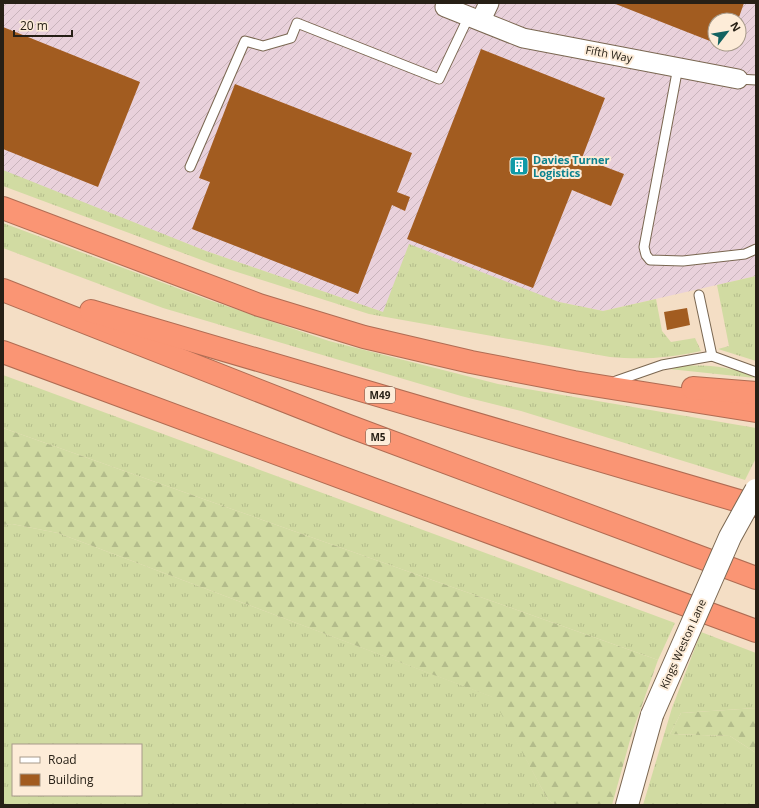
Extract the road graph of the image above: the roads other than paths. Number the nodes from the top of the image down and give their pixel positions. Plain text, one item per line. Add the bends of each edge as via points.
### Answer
1 (488, 3) edge
2 (446, 7) dead end
3 (475, 18) junction
4 (678, 67) junction
5 (747, 80) edge
6 (190, 167) dead end
7 (3, 208) edge
8 (756, 249) edge
9 (3, 285) edge
10 (3, 290) edge
11 (699, 295) dead end
12 (3, 352) edge
13 (712, 356) junction
14 (756, 372) edge
15 (574, 382) junction
16 (616, 382) junction
17 (756, 393) edge
18 (756, 411) edge
19 (756, 490) edge
20 (756, 506) edge
21 (756, 578) edge
22 (756, 631) edge
23 (627, 805) edge

1 - 3 street
2 - 3 street, Fifth Way
3 - 4 street, Fifth Way via 524,38
3 - 6 lane via 440,79 297,23 291,38 263,46 245,41
4 - 5 street, Fifth Way
4 - 8 lane via 644,247 646,255 650,260 683,261 745,254
7 - 15 highway via 259,305 334,328 471,362
9 - 20 highway, M49
10 - 21 highway, M5 via 346,425
11 - 13 lane
12 - 22 highway
13 - 14 lane
13 - 16 lane via 662,365
15 - 16 highway
15 - 18 highway
16 - 17 highway
19 - 23 street, Kings Weston Lane, bridge via 730,537 652,715

